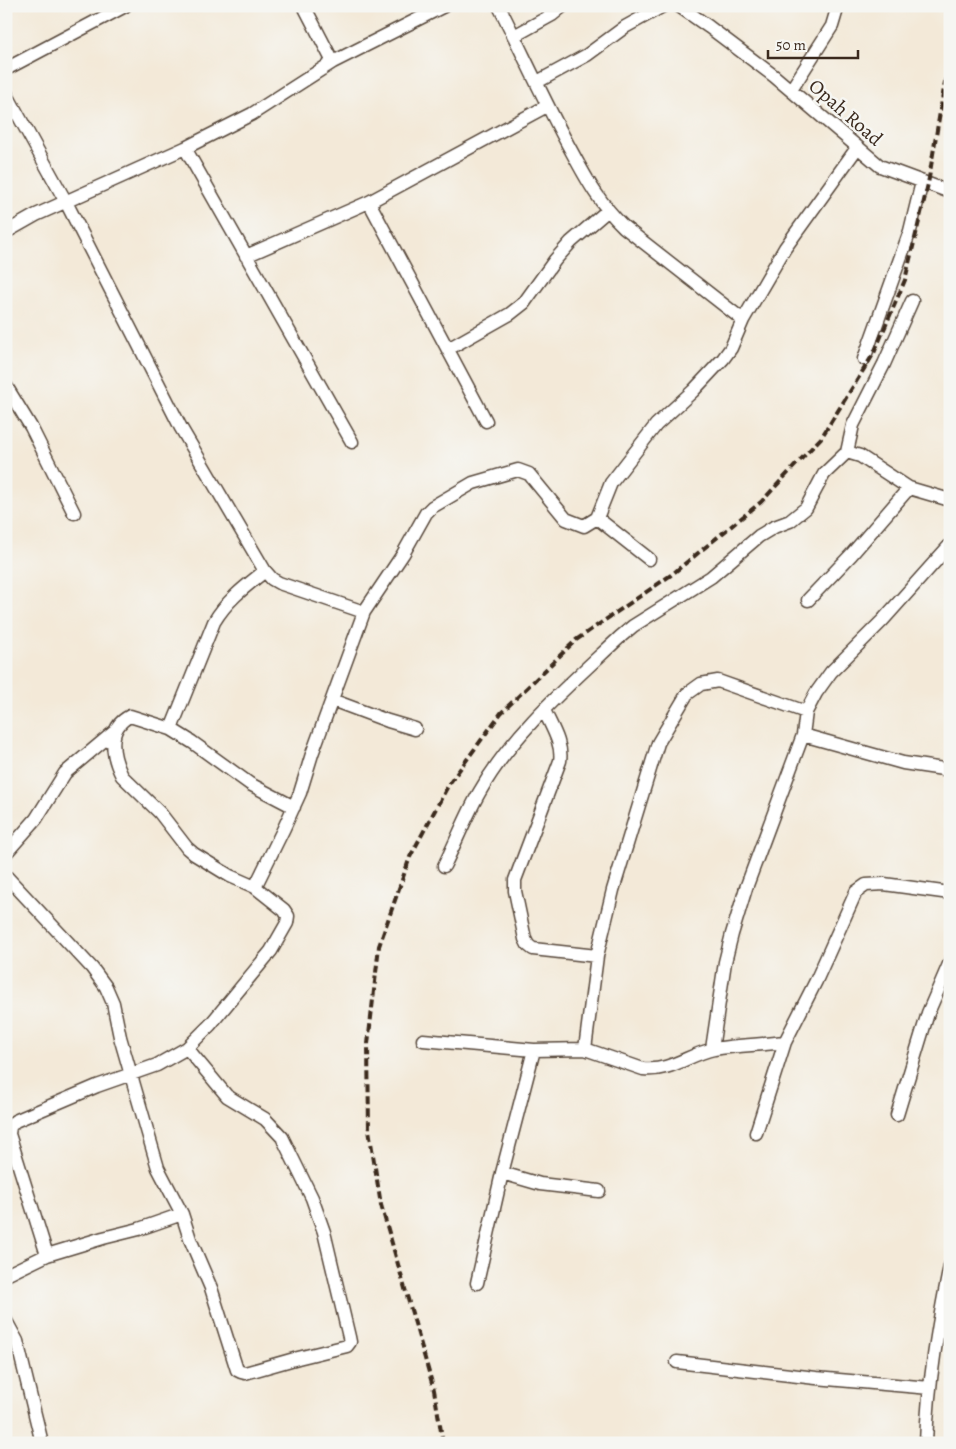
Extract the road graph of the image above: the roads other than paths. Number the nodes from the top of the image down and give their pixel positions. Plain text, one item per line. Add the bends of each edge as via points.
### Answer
1 (304, 6) edge
2 (444, 6) edge
3 (499, 6) edge
4 (563, 6) edge
5 (663, 6) edge
6 (679, 6) edge
7 (838, 6) edge
8 (121, 7) edge
9 (514, 36) junction
10 (333, 62) junction
11 (6, 69) edge
12 (537, 82) junction
13 (791, 90) junction
14 (6, 93) edge
15 (547, 106) junction
16 (185, 148) junction
17 (857, 148) junction
18 (922, 182) junction
19 (950, 192) edge
20 (66, 202) junction
21 (369, 202) junction
22 (607, 211) junction
23 (6, 232) edge
24 (246, 256) junction
25 (912, 301) dead end
26 (742, 320) junction
27 (448, 349) junction
28 (864, 359) dead end
29 (6, 386) edge
30 (486, 421) dead end
31 (352, 442) dead end
32 (847, 452) junction
33 (909, 488) junction
34 (950, 500) edge
35 (74, 514) dead end
36 (597, 518) junction
37 (950, 545) edge
38 (649, 559) dead end
39 (265, 570) junction
40 (808, 600) dead end
41 (364, 612) junction
42 (332, 700) junction
43 (544, 710) junction
44 (806, 712) junction
45 (171, 728) junction
46 (415, 730) dead end
47 (114, 732) junction
48 (803, 735) junction
49 (950, 770) edge
50 (294, 807) junction
51 (6, 853) edge
52 (444, 866) dead end
53 (6, 876) edge
54 (254, 887) junction
55 (950, 893) edge
56 (597, 956) junction
57 (950, 962) edge
58 (423, 1040) dead end
59 (785, 1042) junction
60 (187, 1048) junction
61 (585, 1049) junction
62 (534, 1050) junction
63 (712, 1050) junction
64 (131, 1075) junction
65 (898, 1115) dead end
66 (756, 1133) dead end
67 (502, 1172) junction
68 (599, 1191) dead end
69 (182, 1214) junction
70 (47, 1255) junction
71 (950, 1266) edge
72 (6, 1275) edge
73 (477, 1283) dead end
74 (6, 1321) edge
75 (677, 1362) dead end
76 (930, 1388) junction
77 (42, 1443) edge
78 (926, 1443) edge

1 - 10 street
2 - 10 street
3 - 9 street
4 - 9 street
5 - 12 street
6 - 13 street, Opah Road
7 - 13 street via 832,26
8 - 11 street
9 - 12 street
10 - 16 street via 252,114
12 - 15 street
13 - 17 street, Opah Road
14 - 20 street
15 - 21 street
15 - 22 street via 592,190
16 - 20 street
16 - 24 street
17 - 18 street, Opah Road via 880,166
17 - 26 street via 785,248
18 - 19 street, Opah Road
18 - 28 street via 910,231
20 - 23 street via 36,214
20 - 39 street via 181,428
21 - 24 street
21 - 27 street
22 - 26 street
22 - 27 street via 570,242 524,303
24 - 31 street
25 - 32 street via 853,425
26 - 36 street via 723,359 656,425 611,483
27 - 30 street
29 - 35 street via 31,427
32 - 33 street via 860,456
32 - 43 street via 824,474 806,508 790,521 759,536 711,577 633,626
33 - 34 street
33 - 40 street
36 - 38 street
36 - 41 street via 584,526 566,519 529,474 518,470 473,483 432,507 426,514
37 - 44 street via 831,672
39 - 41 street via 279,583
39 - 45 street via 221,610
41 - 42 street
42 - 46 street
42 - 50 street
43 - 52 street via 479,792
43 - 56 street via 561,754 515,880 525,939 533,949
44 - 48 street
44 - 56 street via 718,681 701,684 687,694 658,743 613,890
45 - 47 street via 130,716 121,720
45 - 50 street via 250,784
47 - 51 street via 65,773 36,819
47 - 54 street via 115,760 122,776 160,814 187,848 230,876
48 - 49 street via 903,763
48 - 63 street via 732,934
50 - 54 street
53 - 64 street via 106,987
54 - 60 street via 284,910 288,923 272,951
55 - 59 street via 884,884 866,885 856,892
56 - 61 street
57 - 65 street via 928,1013
58 - 62 street
59 - 63 street
59 - 66 street
60 - 64 street via 157,1066
60 - 69 street via 227,1096 265,1119 282,1136 312,1198 324,1232 349,1337 347,1346 241,1372 237,1370 211,1288
61 - 62 street
61 - 63 street via 653,1070 664,1069
62 - 67 street
64 - 69 street via 158,1168
64 - 70 street via 59,1101 10,1127 9,1134
67 - 68 street via 540,1184
67 - 73 street
69 - 70 street
70 - 72 street
71 - 76 street
74 - 77 street via 17,1341
75 - 76 street
76 - 78 street

